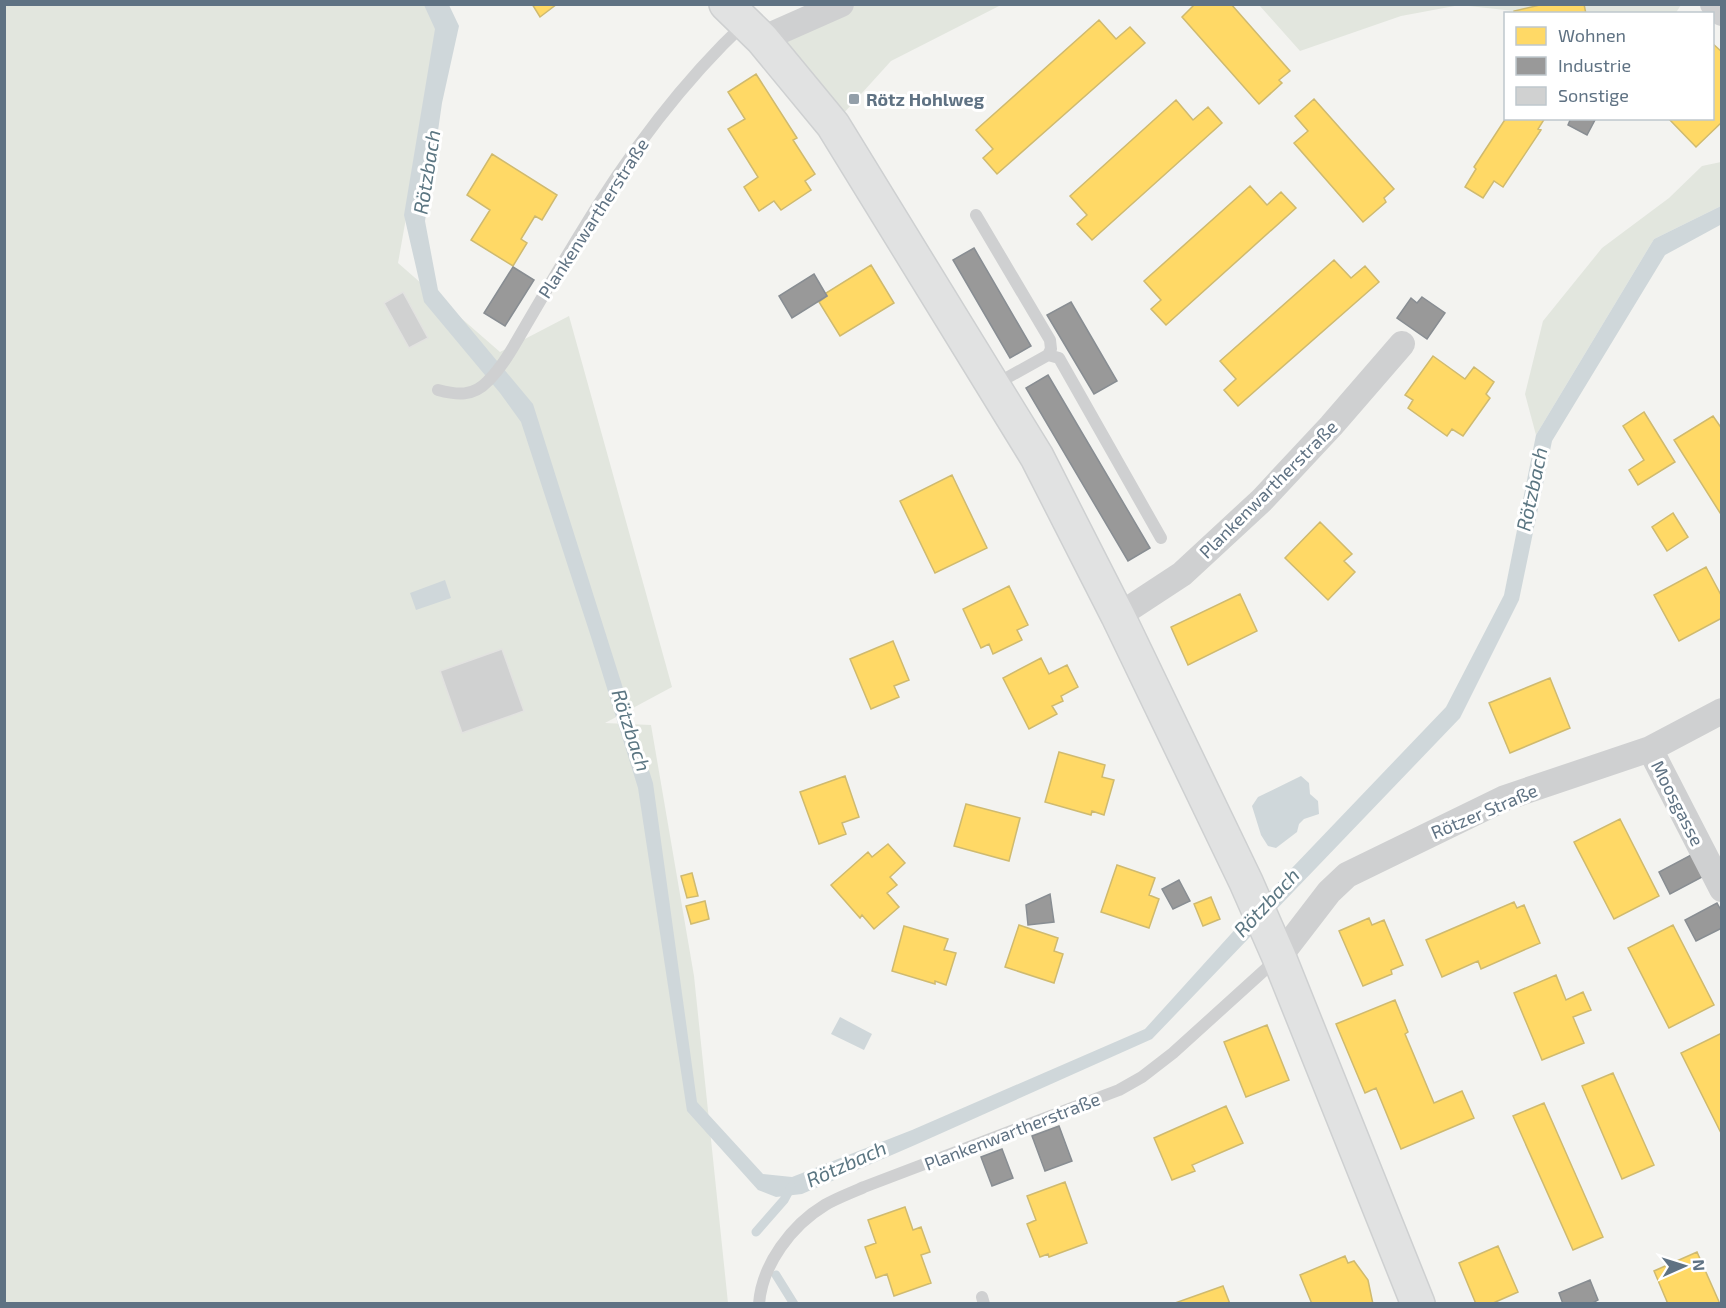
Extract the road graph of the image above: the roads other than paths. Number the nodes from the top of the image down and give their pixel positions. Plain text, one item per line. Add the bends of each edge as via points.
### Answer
1 (841, 4) edge
2 (1713, 4) edge
3 (1722, 13) edge
4 (739, 15) edge
5 (976, 215) dead end
6 (1402, 344) dead end
7 (1048, 355) junction
8 (993, 385) junction
9 (438, 390) dead end
10 (1161, 538) dead end
11 (1118, 616) junction
12 (1722, 711) edge
13 (1650, 749) junction
14 (1722, 889) edge
15 (1274, 945) junction
16 (759, 1304) edge
17 (1418, 1304) edge

1 - 4 street
2 - 3 street
4 - 8 main road via 833,125
4 - 9 lane, Plankenwartherstraße via 712,54 659,116 587,222 502,365 487,383 472,392 458,395
5 - 7 lane via 1050,340
6 - 11 street, Plankenwartherstraße via 1262,500 1182,574
7 - 8 lane
7 - 10 lane via 1059,358
8 - 11 main road via 1037,457
11 - 15 main road
12 - 13 street, Rötzer Straße
13 - 14 street, Moosgasse
13 - 15 street, Rötzer Straße via 1505,798 1347,875
15 - 16 lane, Plankenwartherstraße via 1173,1053 1143,1077 1119,1090 864,1187 825,1206 801,1224 774,1257
15 - 17 main road

